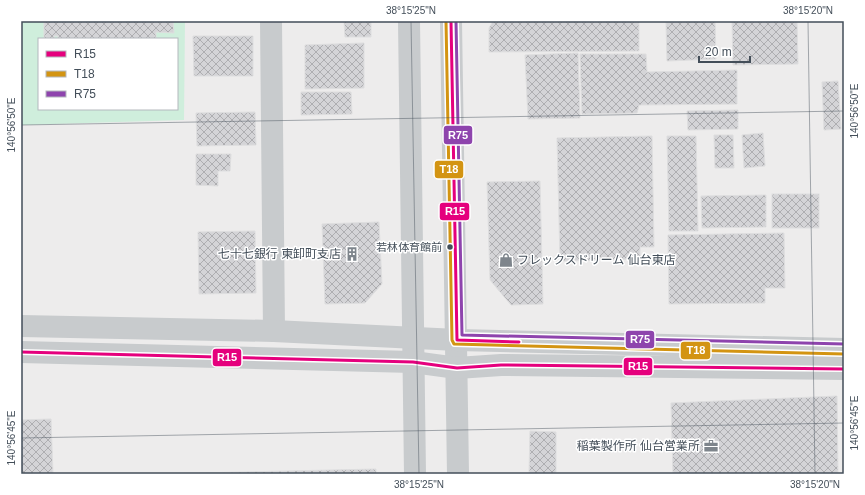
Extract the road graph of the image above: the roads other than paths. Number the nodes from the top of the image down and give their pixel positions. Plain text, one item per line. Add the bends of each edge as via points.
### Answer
1 (271, 21) edge
2 (409, 21) edge
3 (451, 21) edge
4 (21, 326) edge
5 (274, 331) junction
6 (412, 338) junction
7 (457, 340) junction
8 (844, 349) edge
9 (21, 352) edge
10 (413, 362) junction
11 (456, 368) junction
12 (844, 370) edge
13 (415, 474) edge
14 (458, 474) edge

1 - 5 street
2 - 6 street
3 - 7 street
4 - 5 street
5 - 6 street
6 - 7 street
6 - 10 street
7 - 8 street
7 - 11 street
9 - 10 street
10 - 11 street
10 - 13 street
11 - 12 street via 501,366
11 - 14 street

